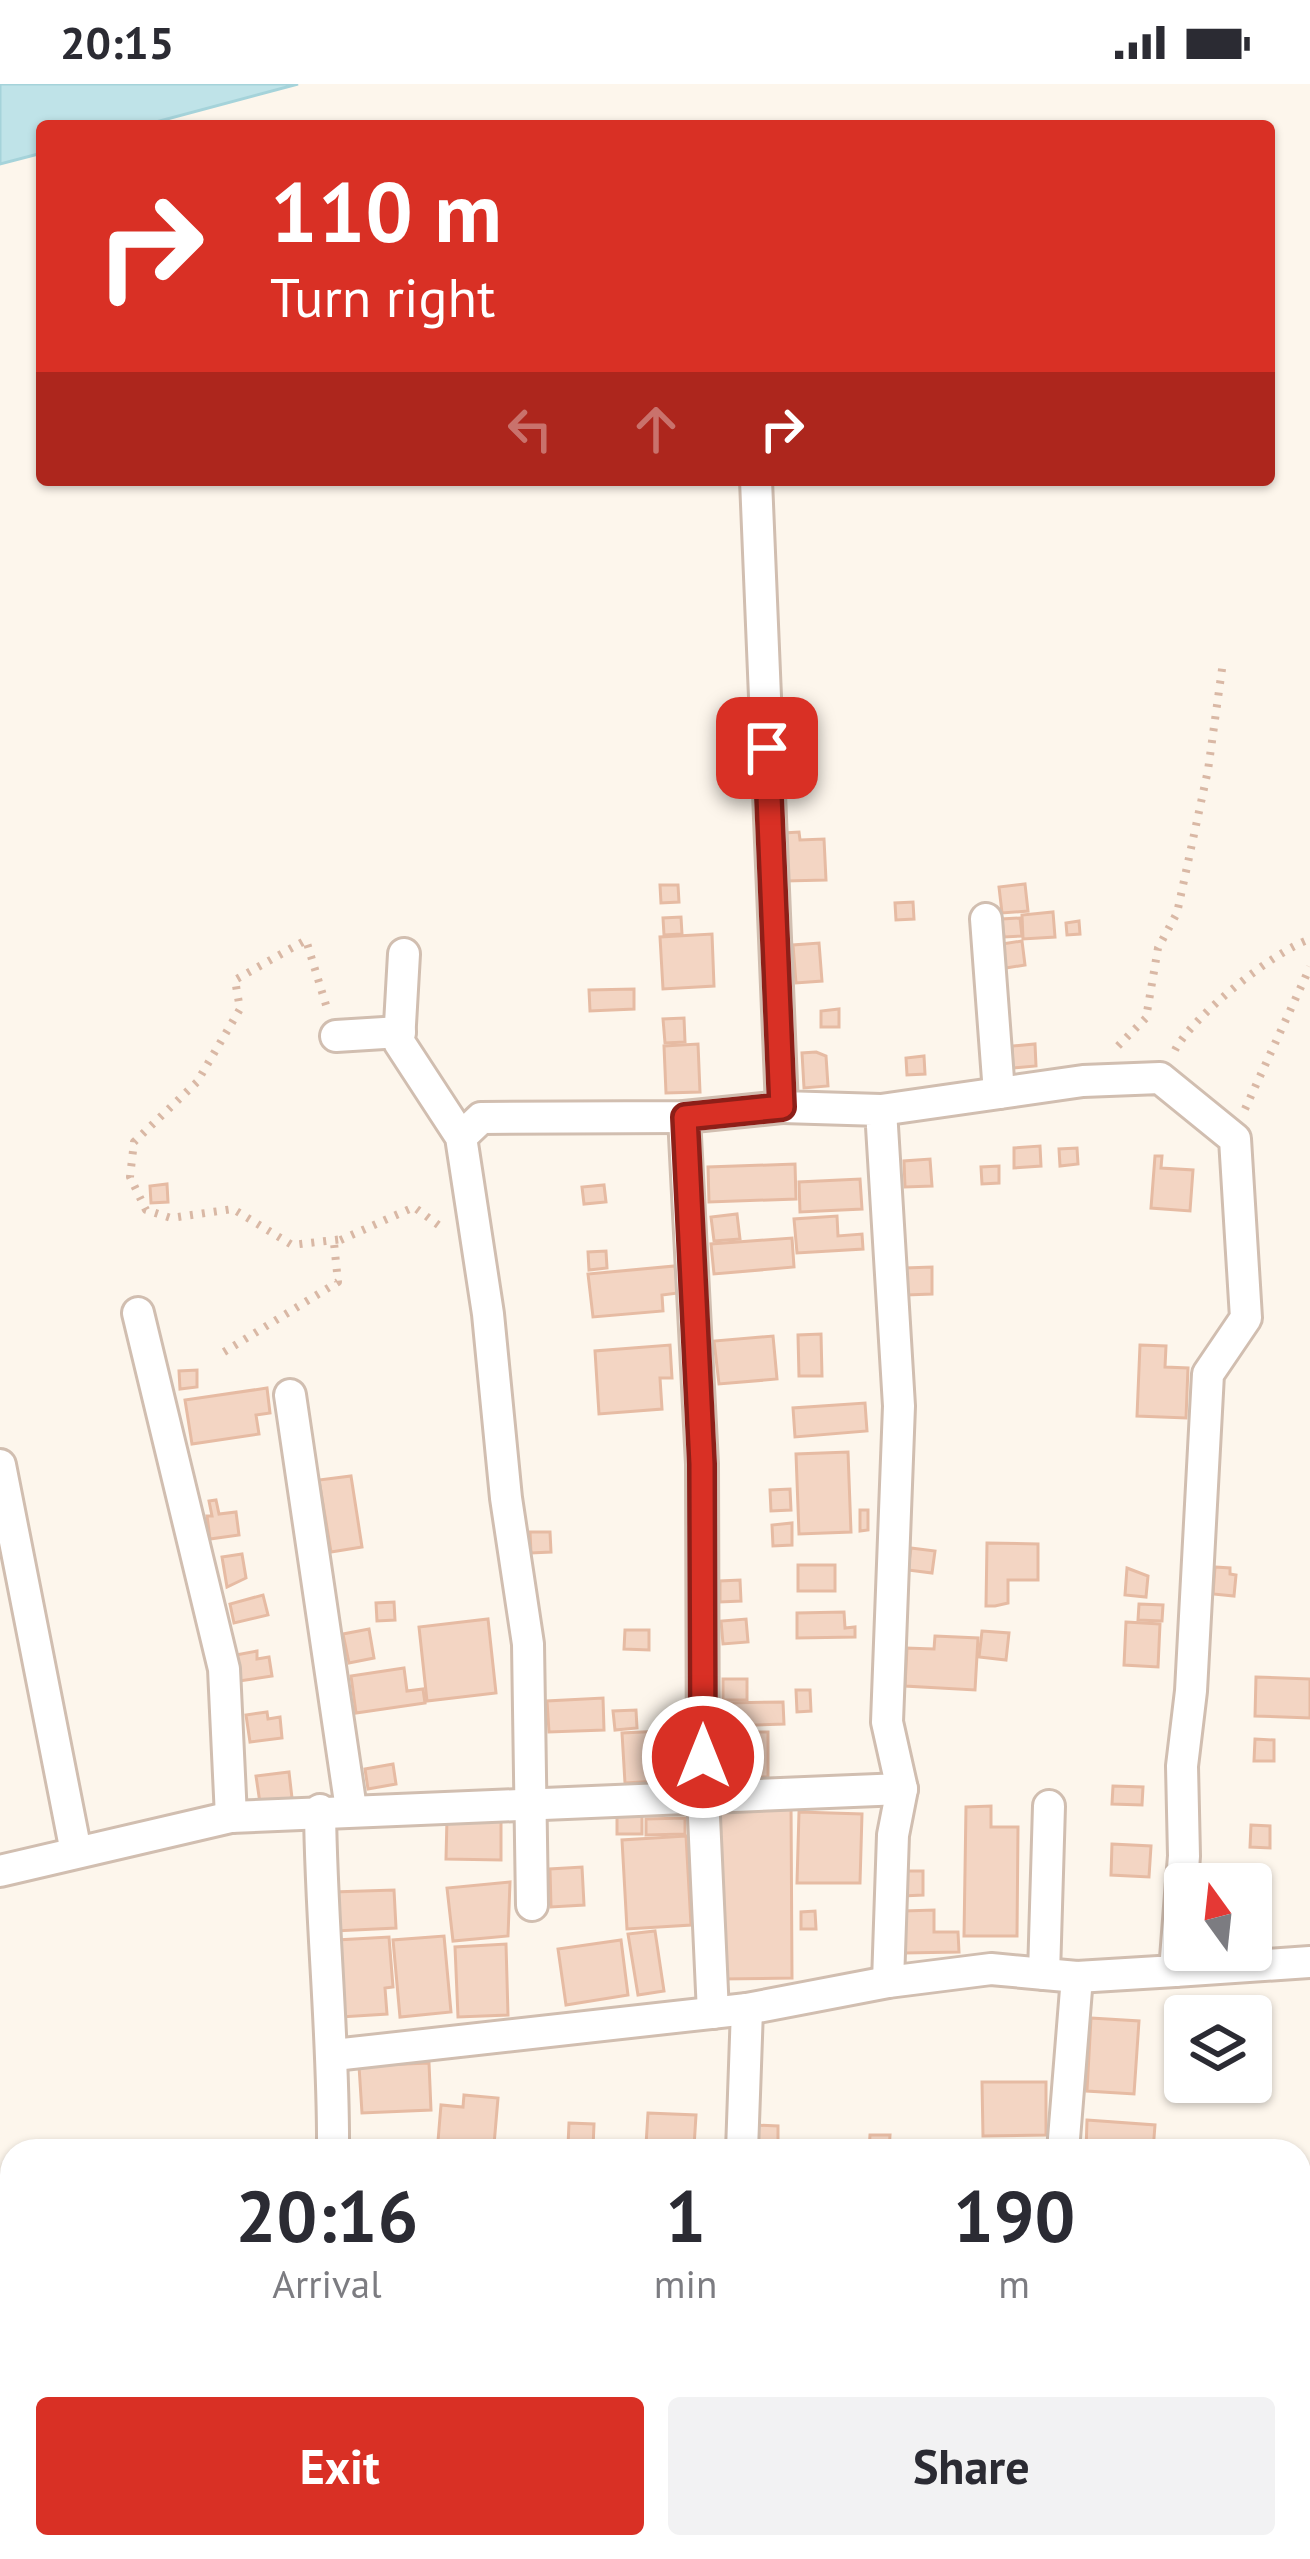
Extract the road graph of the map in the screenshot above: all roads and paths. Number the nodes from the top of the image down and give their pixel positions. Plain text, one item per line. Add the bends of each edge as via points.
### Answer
1 (756, 486) edge
2 (1223, 662) dead end
3 (986, 919) dead end
4 (1310, 939) edge
5 (404, 954) dead end
6 (1310, 968) edge
7 (400, 1032) junction
8 (336, 1036) joint
9 (1160, 1078) junction
10 (1082, 1081) junction
11 (999, 1093) junction
12 (782, 1107) junction
13 (881, 1110) junction
14 (685, 1117) junction
15 (461, 1137) junction
16 (1235, 1139) junction
17 (343, 1239) junction
18 (451, 1240) dead end
19 (138, 1313) dead end
20 (224, 1352) dead end
21 (290, 1395) dead end
22 (0, 1465) edge
23 (902, 1789) junction
24 (703, 1795) junction
25 (532, 1801) junction
26 (1049, 1806) dead end
27 (336, 1809) junction
28 (231, 1817) junction
29 (76, 1852) junction
30 (1183, 1863) edge
31 (0, 1871) edge
32 (532, 1905) dead end
33 (1310, 1963) edge
34 (1272, 1965) edge
35 (1164, 1971) edge
36 (1044, 1974) junction
37 (1077, 1976) junction
38 (888, 1982) junction
39 (747, 2009) junction
40 (713, 2013) junction
41 (334, 2055) junction
42 (333, 2139) edge
43 (742, 2139) edge
44 (1065, 2139) edge

1 - 12 street
2 - 10 path via 1177,913 1157,948 1145,1018
3 - 11 street
4 - 9 path via 1184,1033
5 - 7 street
6 - 16 path via 1256,1076
7 - 8 street
7 - 15 street
8 - 17 path via 306,940 235,980 240,1009 197,1082 134,1142 130,1178 146,1210 171,1217 233,1209 292,1245
9 - 10 street
9 - 16 street
10 - 11 street
11 - 13 street
12 - 13 street
12 - 14 street
13 - 23 street via 899,1406 887,1722
14 - 15 street via 481,1118
14 - 24 street via 702,1464
15 - 25 street via 528,1644
16 - 30 street via 1246,1318 1208,1374 1182,1766
17 - 18 path via 414,1207
17 - 20 path via 334,1243 338,1282
19 - 28 street via 224,1669
21 - 27 street
22 - 29 street
23 - 24 street
23 - 38 street
24 - 25 street
24 - 40 street
25 - 27 street
25 - 32 street
26 - 36 street
27 - 28 street
27 - 41 street via 321,1915
28 - 29 street
29 - 31 street
33 - 34 street
35 - 37 street
36 - 37 street
36 - 38 street via 991,1970
37 - 44 street
38 - 39 street
39 - 40 street
39 - 43 street
40 - 41 street
41 - 42 street

